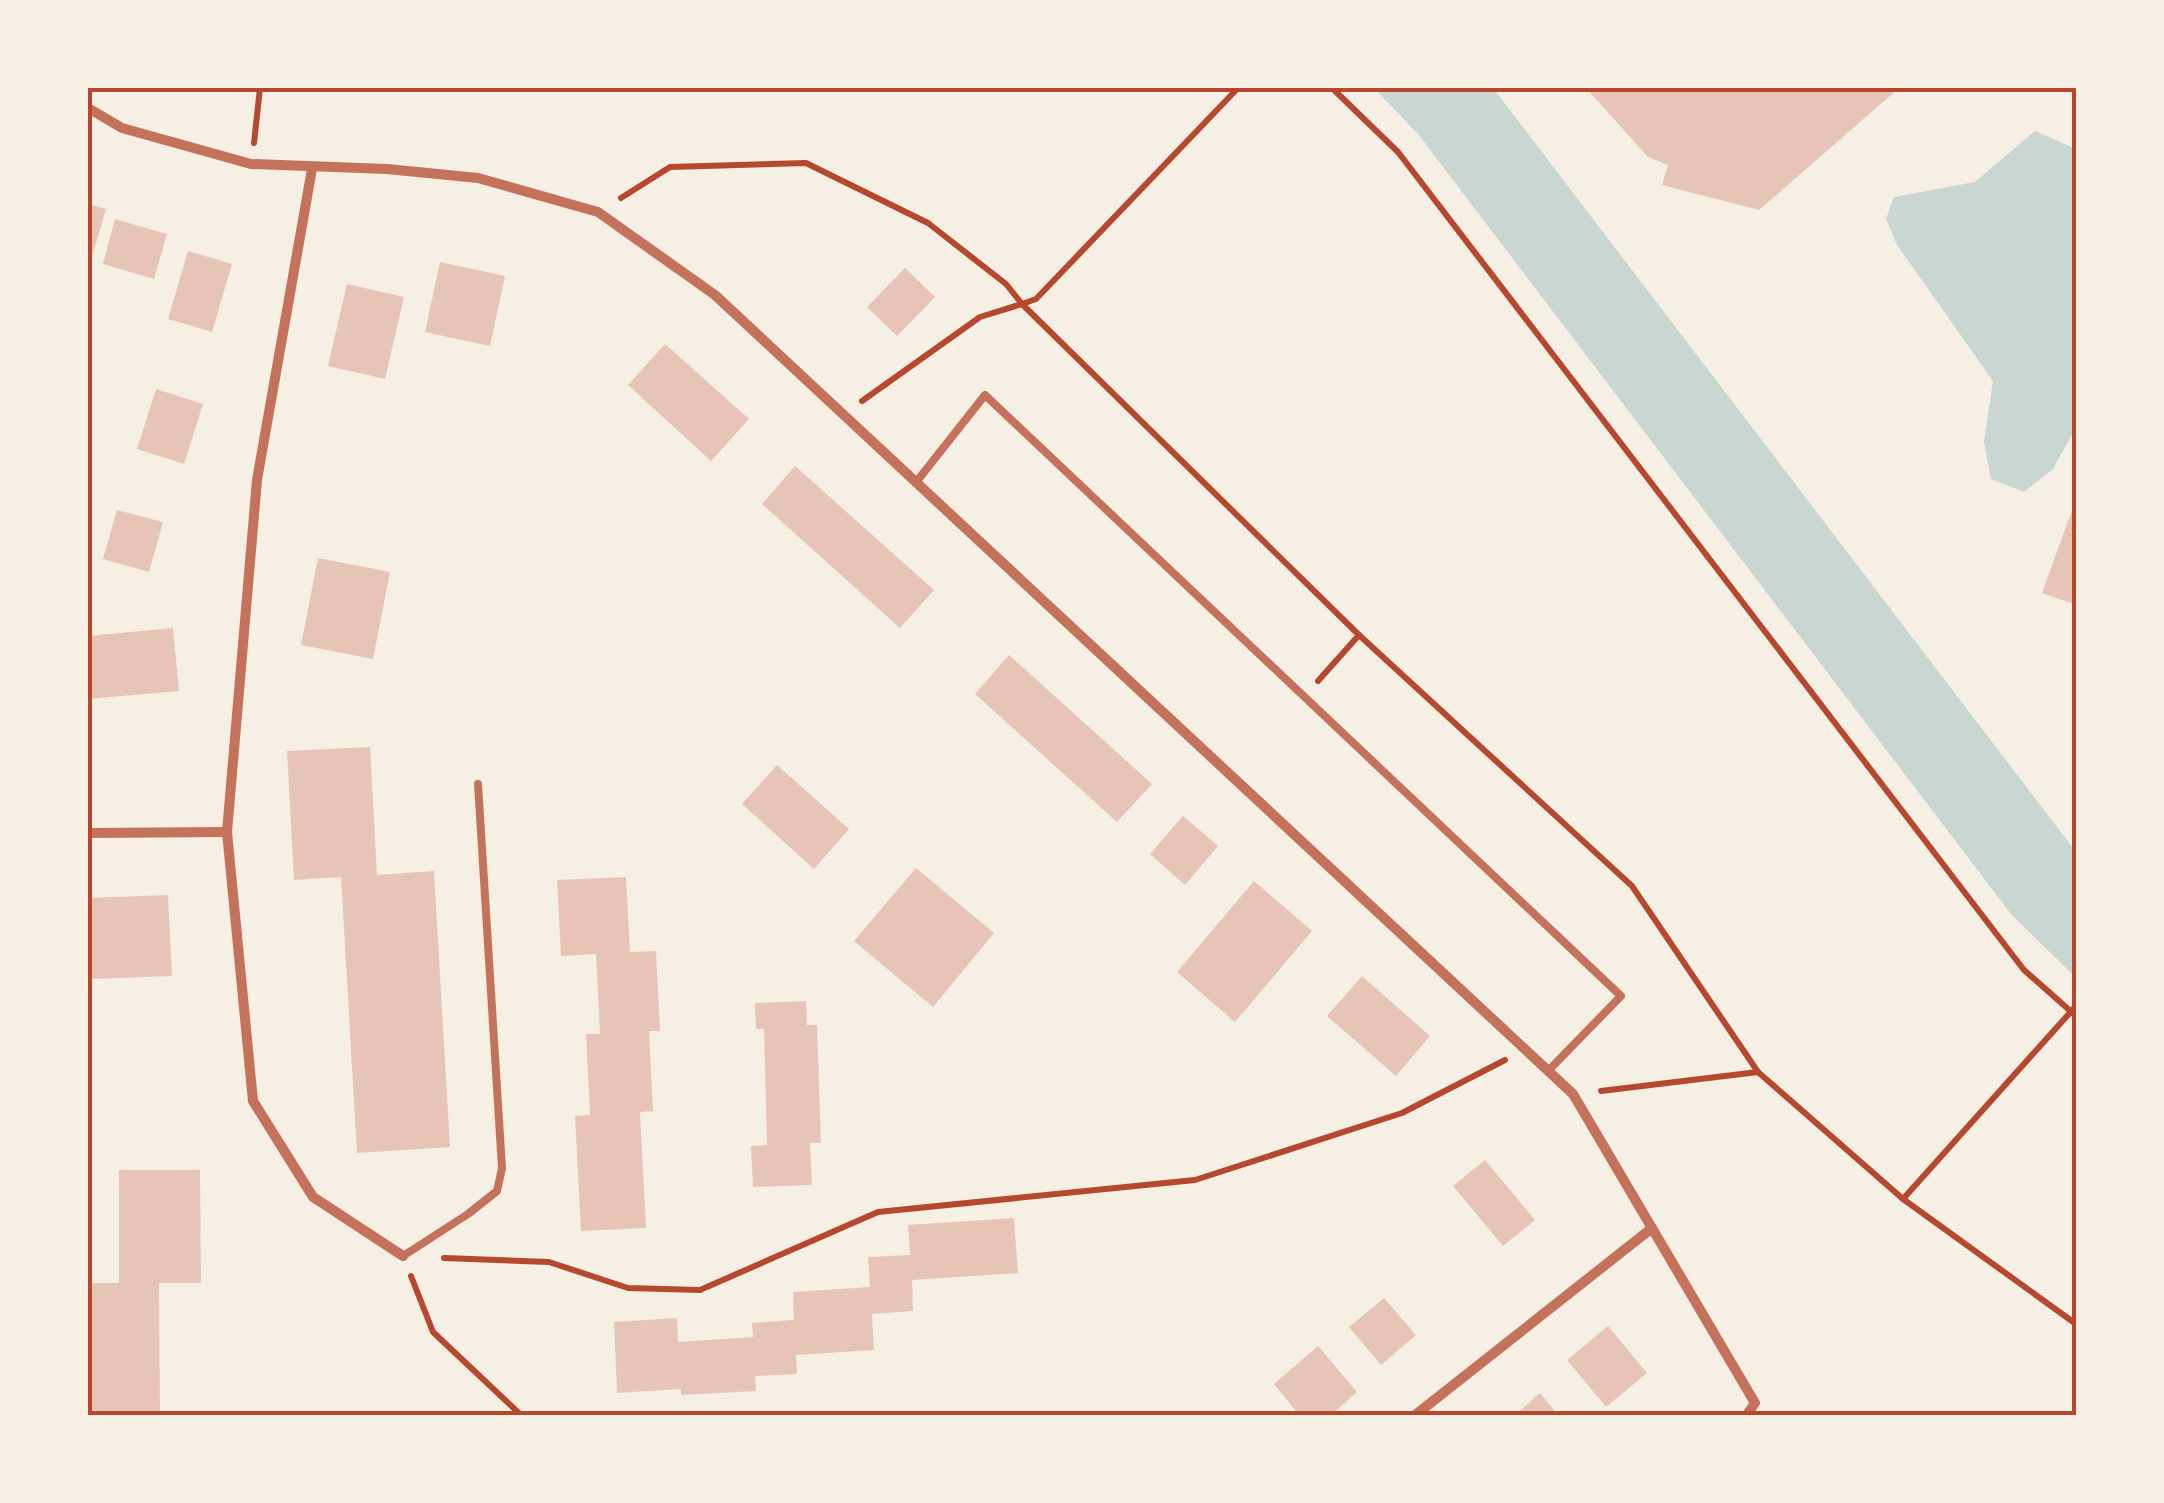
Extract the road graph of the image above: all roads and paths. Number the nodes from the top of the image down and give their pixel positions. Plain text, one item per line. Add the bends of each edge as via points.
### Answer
1 (260, 88) edge
2 (1238, 88) edge
3 (1332, 88) edge
4 (88, 108) edge
5 (252, 164) junction
6 (312, 169) junction
7 (598, 212) junction
8 (1022, 304) junction
9 (845, 413) junction
10 (917, 481) junction
11 (1359, 635) junction
12 (1304, 696) junction
13 (478, 784) dead end
14 (227, 832) junction
15 (88, 834) edge
16 (2075, 1012) edge
17 (1524, 1050) junction
18 (1548, 1071) junction
19 (1758, 1072) junction
20 (1573, 1094) junction
21 (1904, 1199) junction
22 (1652, 1228) junction
23 (403, 1256) junction
24 (2076, 1324) edge
25 (522, 1416) edge
26 (1414, 1416) edge
27 (1746, 1416) edge

1 - 5 path
2 - 8 path via 1036,300
3 - 16 path via 1398,152 2024,970
4 - 5 street via 122,128
5 - 6 street
6 - 7 street via 478,178
6 - 14 street via 257,480
7 - 8 path via 670,168 806,162 928,223
7 - 9 street via 715,295
8 - 9 path via 980,316
8 - 11 path
9 - 10 street
10 - 12 lane via 985,394
10 - 17 street
11 - 12 path
11 - 19 path via 1632,886
12 - 18 lane via 1621,996
13 - 23 lane via 502,1168 497,1191
14 - 15 street
14 - 23 street via 253,1100 313,1197
16 - 21 path
17 - 18 street
17 - 23 path via 1402,1112 1195,1180 878,1212 700,1290 628,1288 549,1262
18 - 20 street
19 - 20 path
19 - 21 path
20 - 22 street
21 - 24 path
22 - 26 street
22 - 27 street via 1755,1403
23 - 25 path via 432,1332

